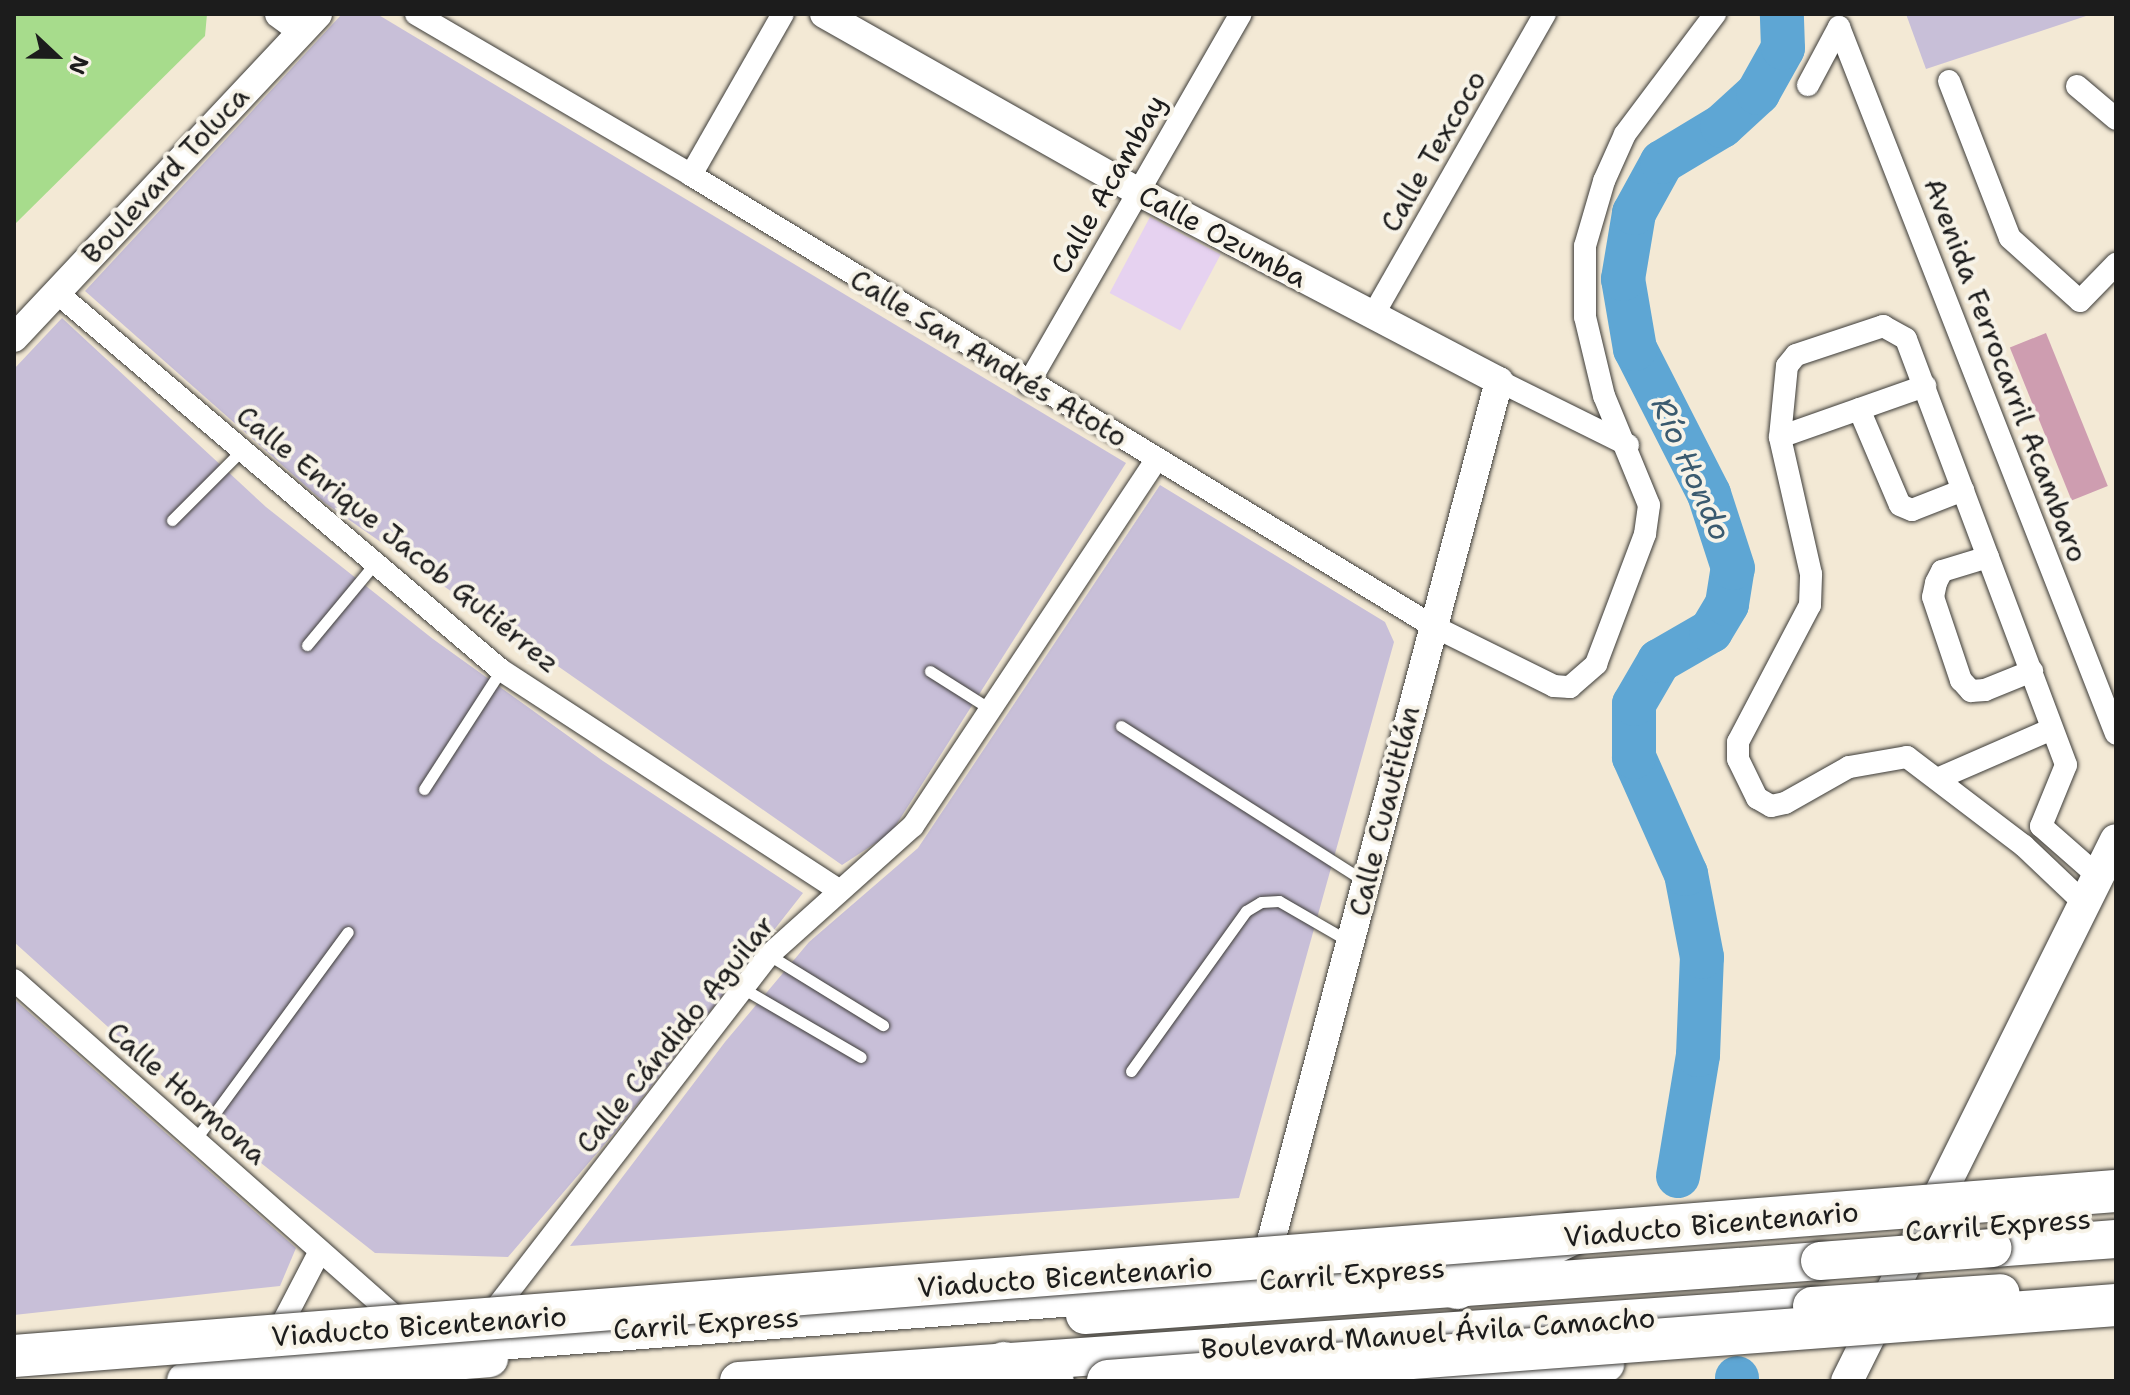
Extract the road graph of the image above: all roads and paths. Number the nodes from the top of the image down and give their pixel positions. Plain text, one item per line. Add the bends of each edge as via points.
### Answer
1 (416, 14) edge
2 (783, 14) edge
3 (824, 14) edge
4 (1241, 14) edge
5 (1545, 14) edge
6 (1715, 14) edge
7 (299, 19) edge
8 (1949, 81) dead end
9 (1808, 85) dead end
10 (2077, 86) dead end
11 (2116, 119) edge
12 (691, 175) junction
13 (1137, 191) junction
14 (2116, 264) edge
15 (56, 292) junction
16 (1372, 317) junction
17 (14, 338) edge
18 (1499, 381) junction
19 (1028, 384) junction
20 (1925, 386) junction
21 (1859, 409) junction
22 (1780, 437) junction
23 (1628, 445) junction
24 (242, 450) junction
25 (1156, 460) junction
26 (1963, 490) junction
27 (172, 520) dead end
28 (1988, 557) junction
29 (375, 563) junction
30 (1431, 625) junction
31 (307, 645) dead end
32 (501, 670) junction
33 (930, 671) dead end
34 (2032, 671) junction
35 (990, 709) junction
36 (1121, 726) dead end
37 (2052, 729) junction
38 (2116, 734) edge
39 (1937, 779) junction
40 (424, 789) dead end
41 (2041, 826) junction
42 (2116, 840) edge
43 (2024, 846) junction
44 (1367, 883) junction
45 (2091, 889) junction
46 (838, 890) junction
47 (348, 932) dead end
48 (1351, 942) junction
49 (769, 955) junction
50 (14, 980) edge
51 (744, 989) junction
52 (883, 1025) dead end
53 (861, 1057) dead end
54 (1131, 1071) dead end
55 (195, 1140) junction
56 (2116, 1177) edge
57 (1989, 1187) dead end
58 (2116, 1191) edge
59 (1826, 1200) dead end
60 (1617, 1215) junction
61 (2116, 1216) edge
62 (2116, 1239) edge
63 (1271, 1241) junction
64 (320, 1251) junction
65 (2116, 1285) edge
66 (1456, 1288) junction
67 (499, 1304) junction
68 (2116, 1305) edge
69 (392, 1314) junction
70 (300, 1321) junction
71 (2116, 1322) edge
72 (1966, 1334) dead end
73 (14, 1340) edge
74 (1837, 1342) dead end
75 (14, 1356) edge
76 (462, 1360) junction
77 (1004, 1363) junction
78 (14, 1376) edge
79 (186, 1381) edge
80 (739, 1381) edge
81 (1053, 1381) edge
82 (1108, 1381) edge
83 (1424, 1381) edge
84 (1847, 1381) edge

1 - 12 street, Calle San Andrés Atoto
2 - 12 street
3 - 13 street, Calle Ozumba
4 - 13 street, Calle Acambay
5 - 16 street, Calle Texcoco
6 - 23 street via 1625,134 1585,246 1585,317 1604,396
7 - 15 street, Boulevard Toluca
8 - 14 street via 2010,238 2080,301
9 - 38 street, Avenida Ferrocarril Acambaro via 1839,27
10 - 11 street
12 - 19 street, Calle San Andrés Atoto
13 - 16 street, Calle Ozumba
13 - 19 street, Calle Acambay
15 - 17 street, Boulevard Toluca
15 - 24 street, Calle Enrique Jacob Gutiérrez
16 - 18 street, Calle Ozumba
18 - 23 street, Calle Ozumba
18 - 30 street, Calle Cuautitlán
19 - 25 street, Calle San Andrés Atoto
20 - 21 street
20 - 22 street via 1906,339 1883,326 1796,355 1787,366
20 - 26 street
21 - 22 street
21 - 26 street via 1900,505 1912,510
22 - 39 street via 1811,574 1810,605 1744,726 1738,759 1757,798 1771,806 1849,767 1897,755
23 - 30 street, Calle San Andrés Atoto via 1649,505 1645,534 1596,664 1570,687 1554,686
24 - 27 lane
24 - 29 street, Calle Enrique Jacob Gutiérrez
25 - 30 street, Calle San Andrés Atoto
25 - 35 street, Calle Cándido Aguilar
26 - 28 street
28 - 34 street
28 - 34 street via 1942,571 1936,583 1933,597 1961,680 1971,691 1985,690
29 - 31 lane
29 - 32 street, Calle Enrique Jacob Gutiérrez
30 - 44 street, Calle Cuautitlán
32 - 40 lane
32 - 46 street, Calle Enrique Jacob Gutiérrez
33 - 35 lane
34 - 37 street
35 - 46 street, Calle Cándido Aguilar via 913,826
36 - 44 lane
37 - 39 street
37 - 41 street via 2066,765
39 - 43 street
41 - 43 street
41 - 45 street
42 - 45 main road
43 - 45 street
44 - 48 street, Calle Cuautitlán
45 - 84 main road
46 - 49 street, Calle Cándido Aguilar
47 - 55 lane
48 - 54 lane via 1279,901 1261,902 1246,911
48 - 63 street, Calle Cuautitlán
49 - 51 street, Calle Cándido Aguilar
49 - 52 lane
50 - 55 street, Calle Hormona
51 - 53 lane
51 - 67 street, Calle Cándido Aguilar
55 - 64 street, Calle Hormona
56 - 57 main road
58 - 75 highway, Viaducto Bicentenario, bridge
59 - 60 main road
60 - 63 main road
60 - 66 highway
61 - 78 highway, Carril Express
62 - 66 highway, Boulevard Manuel Ávila Camacho, bridge
63 - 67 main road
64 - 69 street, Calle Hormona
64 - 70 street
65 - 77 highway, Boulevard Manuel Ávila Camacho, bridge
66 - 76 highway, Boulevard Manuel Ávila Camacho
67 - 69 main road
68 - 82 highway, bridge
69 - 70 main road
70 - 73 main road
70 - 76 highway
71 - 72 main road
74 - 83 main road
76 - 79 highway, Boulevard Manuel Ávila Camacho
77 - 80 highway, Boulevard Manuel Ávila Camacho
77 - 81 highway

